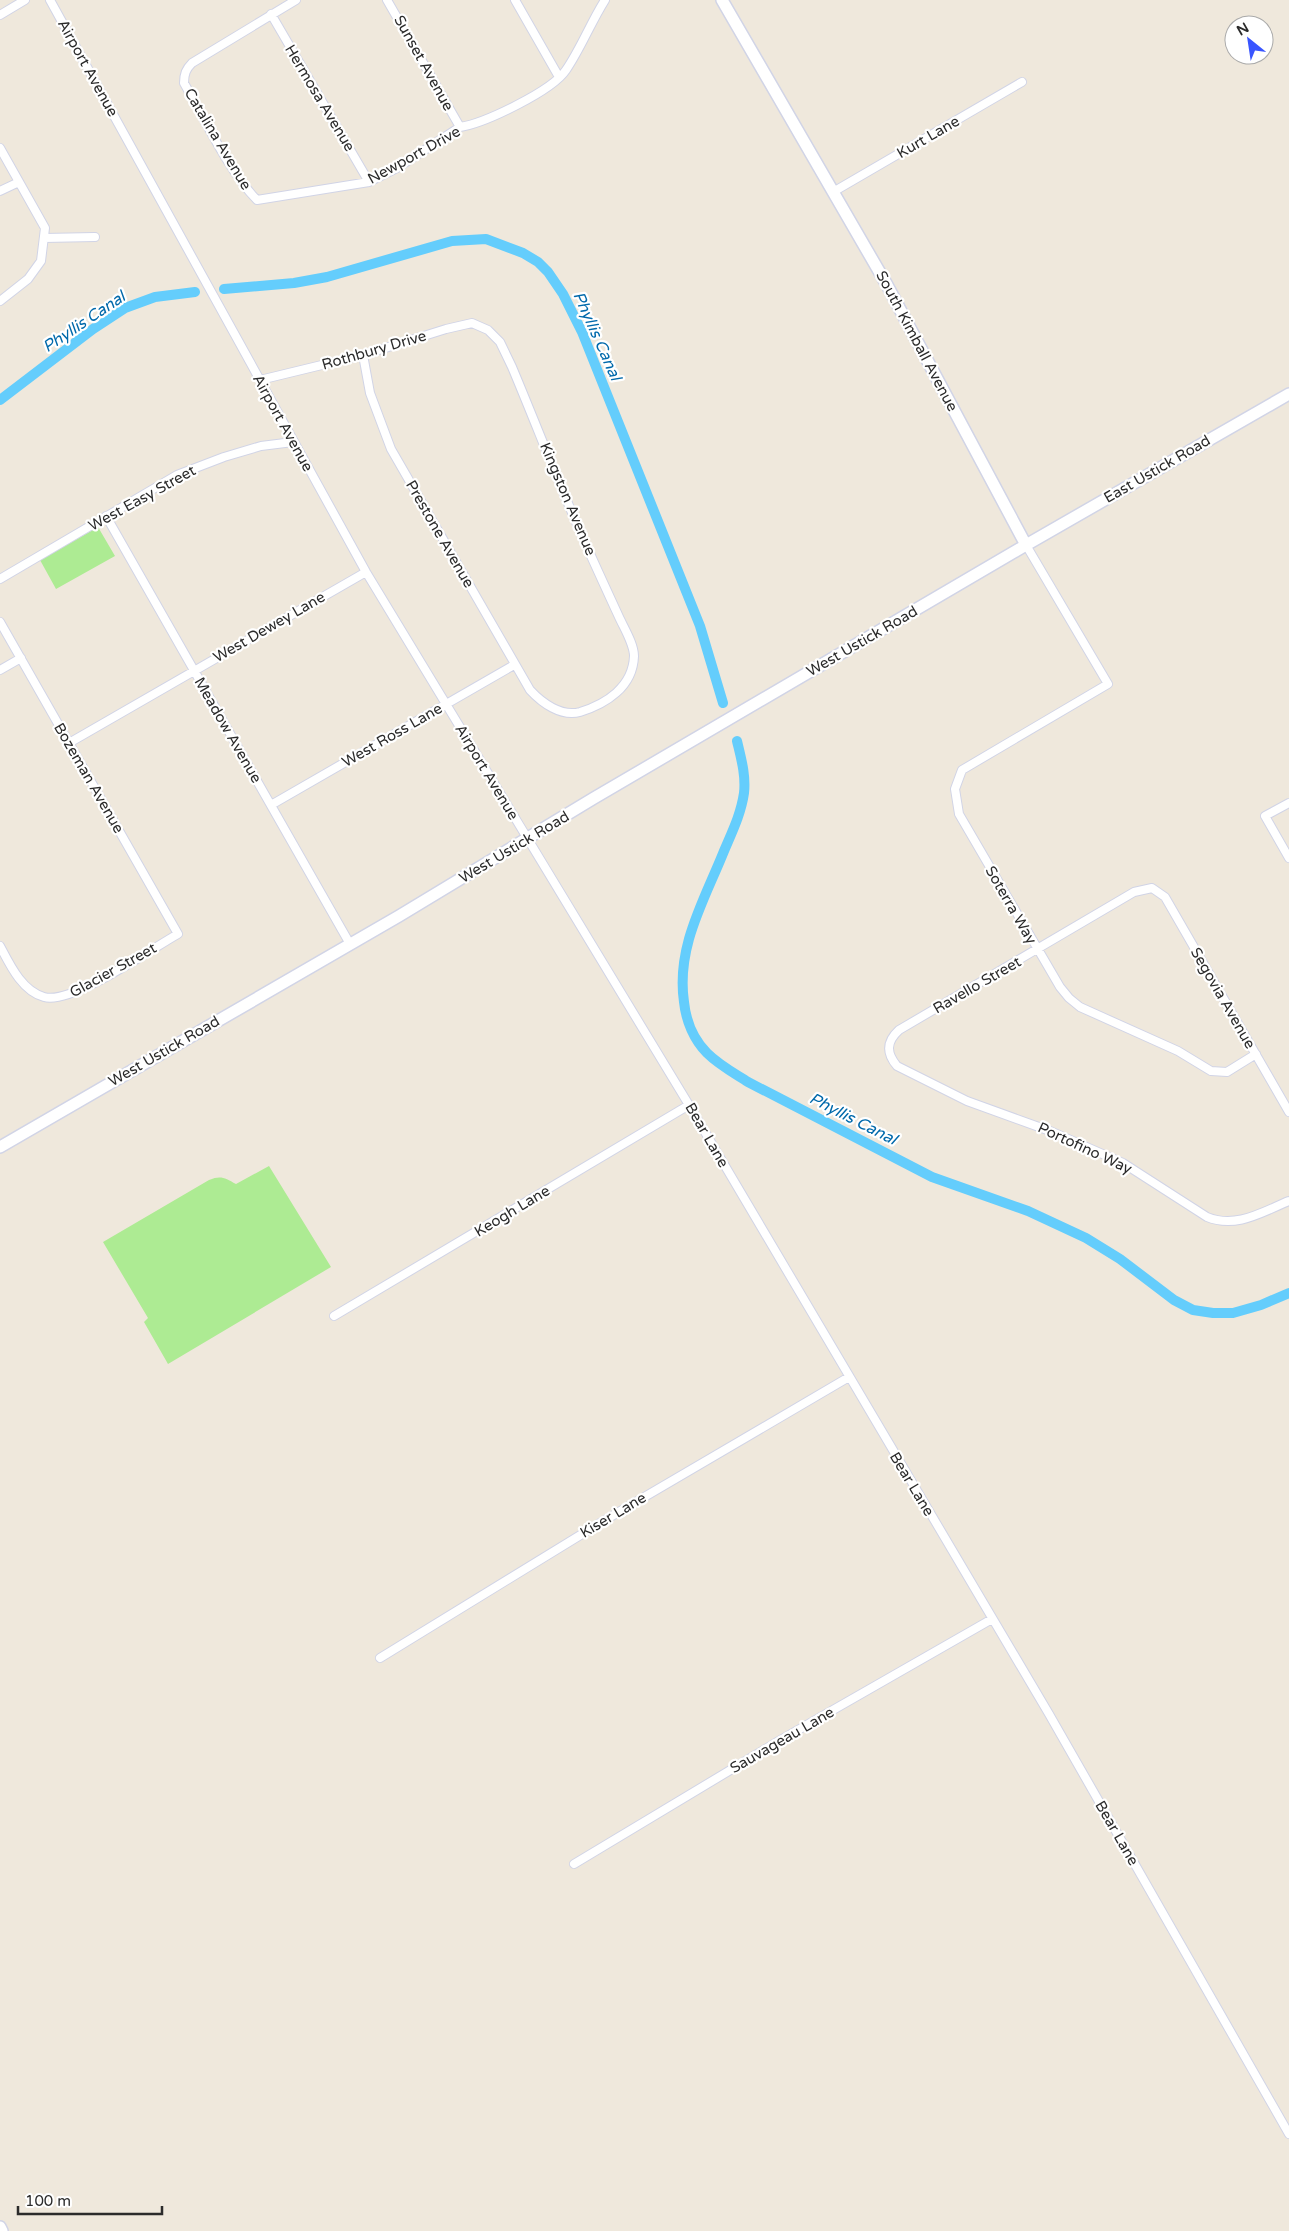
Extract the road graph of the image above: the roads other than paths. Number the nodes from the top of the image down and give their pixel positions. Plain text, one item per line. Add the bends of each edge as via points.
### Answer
1 (25, 0) edge
2 (50, 0) edge
3 (296, 0) edge
4 (387, 0) edge
5 (515, 0) edge
6 (605, 0) edge
7 (722, 0) edge
8 (271, 14) junction
9 (0, 15) edge
10 (559, 77) junction
11 (1022, 82) dead end
12 (460, 128) junction
13 (0, 148) edge
14 (19, 182) junction
15 (369, 182) junction
16 (0, 191) edge
17 (833, 192) junction
18 (257, 200) joint
19 (95, 237) dead end
20 (44, 238) junction
21 (0, 301) edge
22 (488, 330) joint
23 (363, 355) junction
24 (260, 380) junction
25 (1289, 394) edge
26 (293, 442) junction
27 (106, 516) junction
28 (1026, 545) junction
29 (366, 572) junction
30 (0, 579) edge
31 (0, 622) edge
32 (21, 658) junction
33 (514, 665) junction
34 (0, 670) edge
35 (194, 671) junction
36 (1108, 684) joint
37 (542, 702) joint
38 (446, 704) junction
39 (69, 743) junction
40 (1289, 803) edge
41 (271, 806) junction
42 (528, 838) junction
43 (1289, 858) edge
44 (1152, 888) joint
45 (178, 934) joint
46 (350, 944) junction
47 (0, 946) edge
48 (1037, 950) junction
49 (888, 1047) joint
50 (1256, 1054) junction
51 (689, 1105) junction
52 (1289, 1111) edge
53 (0, 1147) edge
54 (1289, 1201) edge
55 (334, 1316) dead end
56 (848, 1377) junction
57 (992, 1619) junction
58 (380, 1658) dead end
59 (574, 1864) dead end
60 (1289, 2134) edge
61 (0, 2227) edge
62 (2, 2231) edge

1 - 9 street
2 - 24 street, Airport Avenue
3 - 8 street
4 - 12 street, Sunset Avenue
5 - 10 street
6 - 10 street, Newport Drive via 565,72
7 - 17 main road, South Kimball Avenue
8 - 15 street, Hermosa Avenue
8 - 18 street, Catalina Avenue via 192,62 184,76 184,83 229,161
10 - 12 street, Newport Drive via 505,112
11 - 17 street, Kurt Lane
12 - 15 street, Newport Drive
13 - 14 street
14 - 16 street
14 - 20 street via 45,228
15 - 18 street, Newport Drive
17 - 28 main road, South Kimball Avenue via 887,285
19 - 20 street
20 - 21 street via 41,261 28,279
22 - 23 street, Rothbury Drive via 472,324 446,329
22 - 37 street, Kingston Avenue via 500,342 512,366 634,655 630,674 619,692 593,708 575,713 557,710
23 - 24 street, Rothbury Drive
23 - 33 street, Prestone Avenue via 370,393 391,449
24 - 26 street, Airport Avenue
25 - 28 main road, East Ustick Road
26 - 27 street, West Easy Street via 261,446 224,457 177,476
26 - 29 street, Airport Avenue
27 - 30 street, West Easy Street
27 - 35 street, Meadow Avenue
28 - 36 street, South Kimball Avenue
28 - 42 main road, West Ustick Road
29 - 35 street, West Dewey Lane
29 - 38 street, Airport Avenue
31 - 32 street, Bozeman Avenue
32 - 34 street
32 - 39 street, Bozeman Avenue
33 - 37 street, Prestone Avenue
33 - 38 street, West Ross Lane
35 - 39 street, West Dewey Lane
35 - 41 street, Meadow Avenue
36 - 48 street, Soterra Way via 962,770 955,789 959,814
38 - 41 street, West Ross Lane
38 - 42 street, Airport Avenue
39 - 45 street, Bozeman Avenue
40 - 43 street via 1265,816
41 - 46 street, Meadow Avenue
42 - 46 main road, West Ustick Road
42 - 51 street, Bear Lane
44 - 48 street, Ravello Street via 1134,892
44 - 50 street, Segovia Avenue via 1164,897
45 - 47 street, Glacier Street via 81,991 55,998 35,993 19,977
46 - 53 main road, West Ustick Road
48 - 49 street, Ravello Street via 899,1030 891,1037
48 - 50 street, Soterra Way via 1060,987 1080,1007 1178,1051 1212,1072 1227,1072
49 - 54 street, Portofino Way via 897,1066 967,1101 1050,1130 1123,1163 1206,1217 1220,1222 1237,1221
50 - 52 street, Segovia Avenue
51 - 55 street, Keogh Lane
51 - 56 street, Bear Lane
56 - 57 street, Bear Lane
56 - 58 street, Kiser Lane via 608,1518
57 - 59 street, Sauvageau Lane
57 - 60 street, Bear Lane
61 - 62 main road

